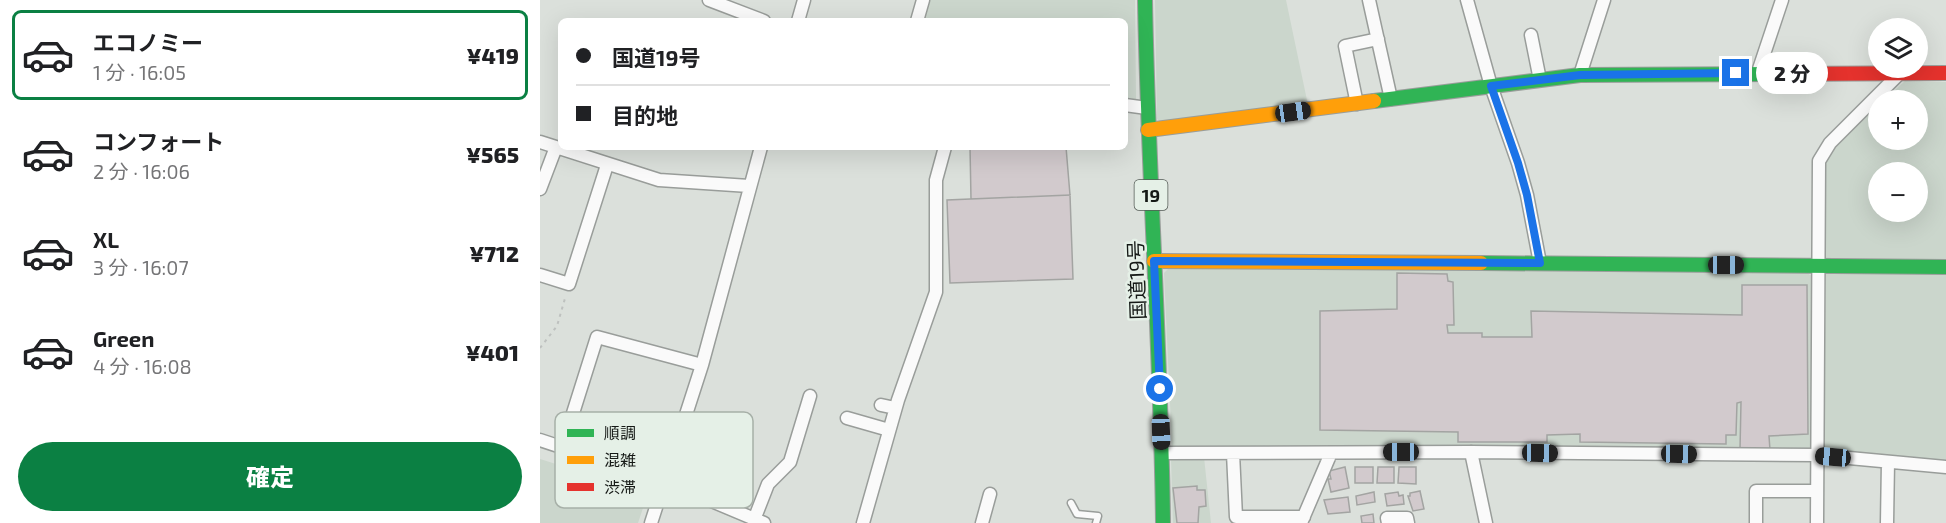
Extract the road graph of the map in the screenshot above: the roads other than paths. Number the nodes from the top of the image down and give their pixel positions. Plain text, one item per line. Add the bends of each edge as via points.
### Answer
1 (709, 0) edge
2 (804, 0) edge
3 (923, 0) edge
4 (1145, 0) edge
5 (1369, 0) edge
6 (1467, 0) edge
7 (1604, 0) edge
8 (1782, 0) edge
9 (756, 18) edge
10 (799, 18) edge
11 (918, 18) edge
12 (1531, 35) dead end
13 (1378, 39) junction
14 (1758, 72) junction
15 (1868, 72) edge
16 (1928, 73) edge
17 (1946, 73) edge
18 (1580, 75) junction
19 (1895, 78) edge
20 (1539, 80) junction
21 (1491, 86) junction
22 (1391, 99) junction
23 (1357, 104) junction
24 (1128, 105) edge
25 (1148, 108) junction
26 (1148, 130) junction
27 (540, 142) edge
28 (556, 147) joint
29 (564, 150) edge
30 (759, 150) edge
31 (944, 150) edge
32 (607, 165) junction
33 (749, 186) junction
34 (540, 189) edge
35 (1154, 261) junction
36 (1540, 263) junction
37 (1818, 266) junction
38 (1946, 267) edge
39 (540, 275) edge
40 (702, 365) junction
41 (804, 402) dead end
42 (881, 405) dead end
43 (895, 408) junction
44 (573, 412) edge
45 (687, 412) edge
46 (847, 418) dead end
47 (889, 430) junction
48 (540, 440) edge
49 (555, 445) edge
50 (1471, 452) junction
51 (1162, 453) junction
52 (1233, 453) junction
53 (1331, 453) junction
54 (1817, 455) junction
55 (1887, 462) junction
56 (1946, 467) edge
57 (1817, 491) junction
58 (990, 494) dead end
59 (1071, 504) dead end
60 (656, 508) edge
61 (728, 508) edge
62 (1302, 520) edge
63 (759, 521) edge
64 (651, 523) edge
65 (864, 523) edge
66 (982, 523) edge
67 (1096, 523) edge
68 (1163, 523) edge
69 (1388, 523) edge
70 (1408, 523) edge
71 (1486, 523) edge
72 (1756, 523) edge
73 (1817, 523) edge
74 (1887, 523) edge

1 - 9 street
2 - 10 street
3 - 11 street
4 - 25 main road, 国道19号 / 19
5 - 13 street
6 - 21 street
7 - 18 street
8 - 14 street
12 - 20 street
13 - 22 street
13 - 23 street via 1345,46
14 - 15 main road
14 - 18 main road
16 - 17 main road
18 - 20 main road
19 - 37 street via 1830,143 1819,161
20 - 21 main road
21 - 22 main road
21 - 36 street via 1527,195
22 - 23 main road
23 - 26 main road
24 - 25 street
25 - 26 main road, 国道19号 / 19
26 - 35 main road, 国道19号 / 19
27 - 28 street
28 - 34 street
29 - 32 street
30 - 33 street
31 - 43 street via 936,180 936,292
32 - 33 street via 659,180
32 - 39 street via 570,284
33 - 40 street
35 - 36 main road
35 - 51 main road, 国道19号 / 19
36 - 37 main road
37 - 38 main road
37 - 54 street
40 - 44 street via 597,337
40 - 45 street
41 - 63 street via 790,462 768,484
42 - 43 street
43 - 47 street
46 - 47 street
47 - 65 street
48 - 49 street
50 - 53 street
50 - 54 street
50 - 71 street
51 - 52 street
51 - 68 main road, 国道19号 / 19
52 - 53 street
52 - 62 street via 1236,517
53 - 62 street
54 - 55 street
54 - 57 street
55 - 56 street
55 - 74 street
57 - 72 street via 1756,491
57 - 73 street
58 - 66 street
59 - 67 lane via 1077,514 1098,516
60 - 64 street
61 - 63 street
69 - 70 street via 1387,518 1407,518

